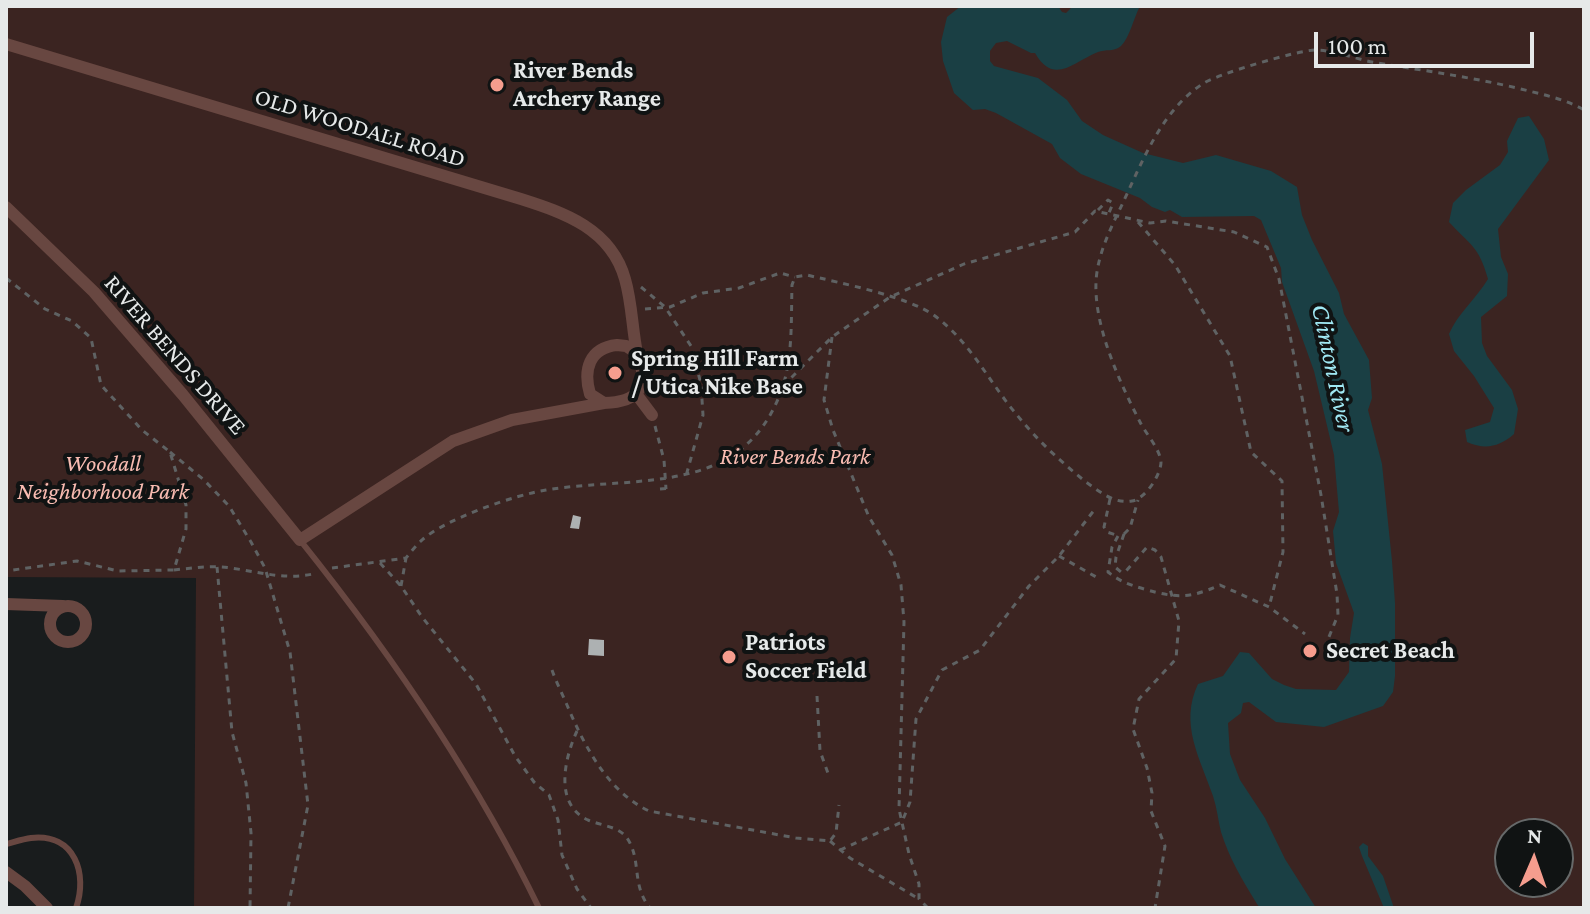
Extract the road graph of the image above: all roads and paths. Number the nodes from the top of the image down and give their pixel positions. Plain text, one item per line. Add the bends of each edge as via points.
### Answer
1 (6, 44) edge
2 (1584, 110) edge
3 (6, 207) edge
4 (1097, 211) junction
5 (1109, 213) junction
6 (1117, 217) junction
7 (1138, 222) junction
8 (795, 277) junction
9 (6, 278) edge
10 (626, 280) junction
11 (890, 297) junction
12 (665, 307) junction
13 (631, 310) junction
14 (633, 328) junction
15 (832, 337) junction
16 (617, 345) junction
17 (637, 353) junction
18 (783, 386) junction
19 (589, 389) junction
20 (637, 395) junction
21 (604, 403) junction
22 (582, 408) junction
23 (652, 415) joint
24 (170, 452) junction
25 (686, 476) junction
26 (665, 479) junction
27 (672, 488) dead end
28 (660, 489) dead end
29 (666, 489) junction
30 (1110, 499) junction
31 (1138, 500) junction
32 (1095, 509) dead end
33 (1124, 534) junction
34 (1118, 536) junction
35 (300, 540) junction
36 (1059, 556) junction
37 (406, 558) junction
38 (380, 563) junction
39 (338, 566) dead end
40 (217, 567) junction
41 (174, 570) junction
42 (6, 571) edge
43 (265, 574) junction
44 (312, 574) dead end
45 (1098, 578) dead end
46 (401, 586) junction
47 (1171, 597) junction
48 (6, 604) edge
49 (66, 606) junction
50 (36, 607) junction
51 (1269, 607) junction
52 (51, 632) junction
53 (1305, 634) dead end
54 (1326, 644) dead end
55 (552, 670) dead end
56 (817, 696) dead end
57 (577, 731) junction
58 (829, 776) dead end
59 (839, 805) dead end
60 (902, 822) junction
61 (830, 841) junction
62 (6, 844) edge
63 (840, 850) junction
64 (6, 872) edge
65 (919, 899) junction
66 (47, 908) edge
67 (76, 908) edge
68 (250, 908) edge
69 (288, 908) edge
70 (539, 908) edge
71 (591, 908) edge
72 (650, 908) edge
73 (928, 908) edge
74 (1155, 908) edge

1 - 10 street, OLD WOODALL ROAD via 560,211 606,243
2 - 6 path via 1460,74 1312,50 1206,82 1152,141
3 - 35 street, RIVER BENDS DRIVE via 94,292
4 - 5 path
4 - 5 path via 1108,200 1113,203
4 - 11 path via 1075,232 964,264
5 - 6 path
6 - 7 path
6 - 31 path via 1100,257 1096,302 1120,378 1160,457 1153,483
7 - 51 path via 1175,265 1230,356 1251,452 1282,481 1283,552
7 - 54 path via 1234,232 1267,247 1291,338 1337,594 1338,615
8 - 11 path via 807,275
8 - 12 path via 780,273
8 - 18 path
9 - 24 path via 91,338 101,385
10 - 12 path
10 - 13 street, OLD WOODALL ROAD
11 - 15 path
11 - 30 path via 944,323 1042,443
12 - 13 path
12 - 25 path via 691,346 701,384 703,415
13 - 14 street, OLD WOODALL ROAD
14 - 16 street
14 - 17 street, OLD WOODALL ROAD
15 - 18 path
15 - 60 path via 824,400 901,585
16 - 17 street
16 - 19 street via 600,350 589,361
17 - 20 street, OLD WOODALL ROAD via 642,378
18 - 25 path via 770,417 747,443
19 - 21 street via 592,398
19 - 22 street
20 - 21 street
20 - 23 street
21 - 22 street
22 - 35 street via 512,420 453,441
23 - 26 path
24 - 41 path via 186,505 186,529
24 - 43 path via 229,506
25 - 26 path
26 - 29 path
26 - 37 path via 542,491 449,524 423,538
27 - 29 path
28 - 29 path
30 - 31 path
30 - 34 path via 1104,527
31 - 33 path
32 - 36 path
33 - 34 path
33 - 47 path via 1115,567 1126,571 1147,547 1155,550
34 - 47 path via 1108,572 1117,580
35 - 70 lane via 417,696 470,780
36 - 45 path
36 - 60 path via 980,650 942,670 916,719 910,802
37 - 38 path
37 - 46 path
38 - 39 path
38 - 46 path
40 - 41 path
40 - 43 path
40 - 68 path via 232,732 246,783 251,833
41 - 42 path via 118,571 77,561
43 - 44 path
43 - 69 path via 290,652 308,805
46 - 71 path via 476,684 515,756 549,795 562,855
47 - 51 path via 1220,585
47 - 74 path via 1179,621 1176,659 1139,699 1133,729 1152,793 1151,811 1165,846
48 - 50 street
49 - 50 street
49 - 52 street via 52,615
49 - 52 street via 83,613 85,632 70,643
50 - 52 street
51 - 53 path
55 - 57 path
56 - 58 path via 820,751
57 - 61 path via 607,777 649,811
57 - 72 path via 566,756 569,799 584,818 621,831 628,840 638,886
59 - 61 path
60 - 63 path
60 - 65 path
61 - 63 path
62 - 67 lane via 34,837 53,840 72,852 81,872
63 - 65 path
64 - 66 street
65 - 73 path

